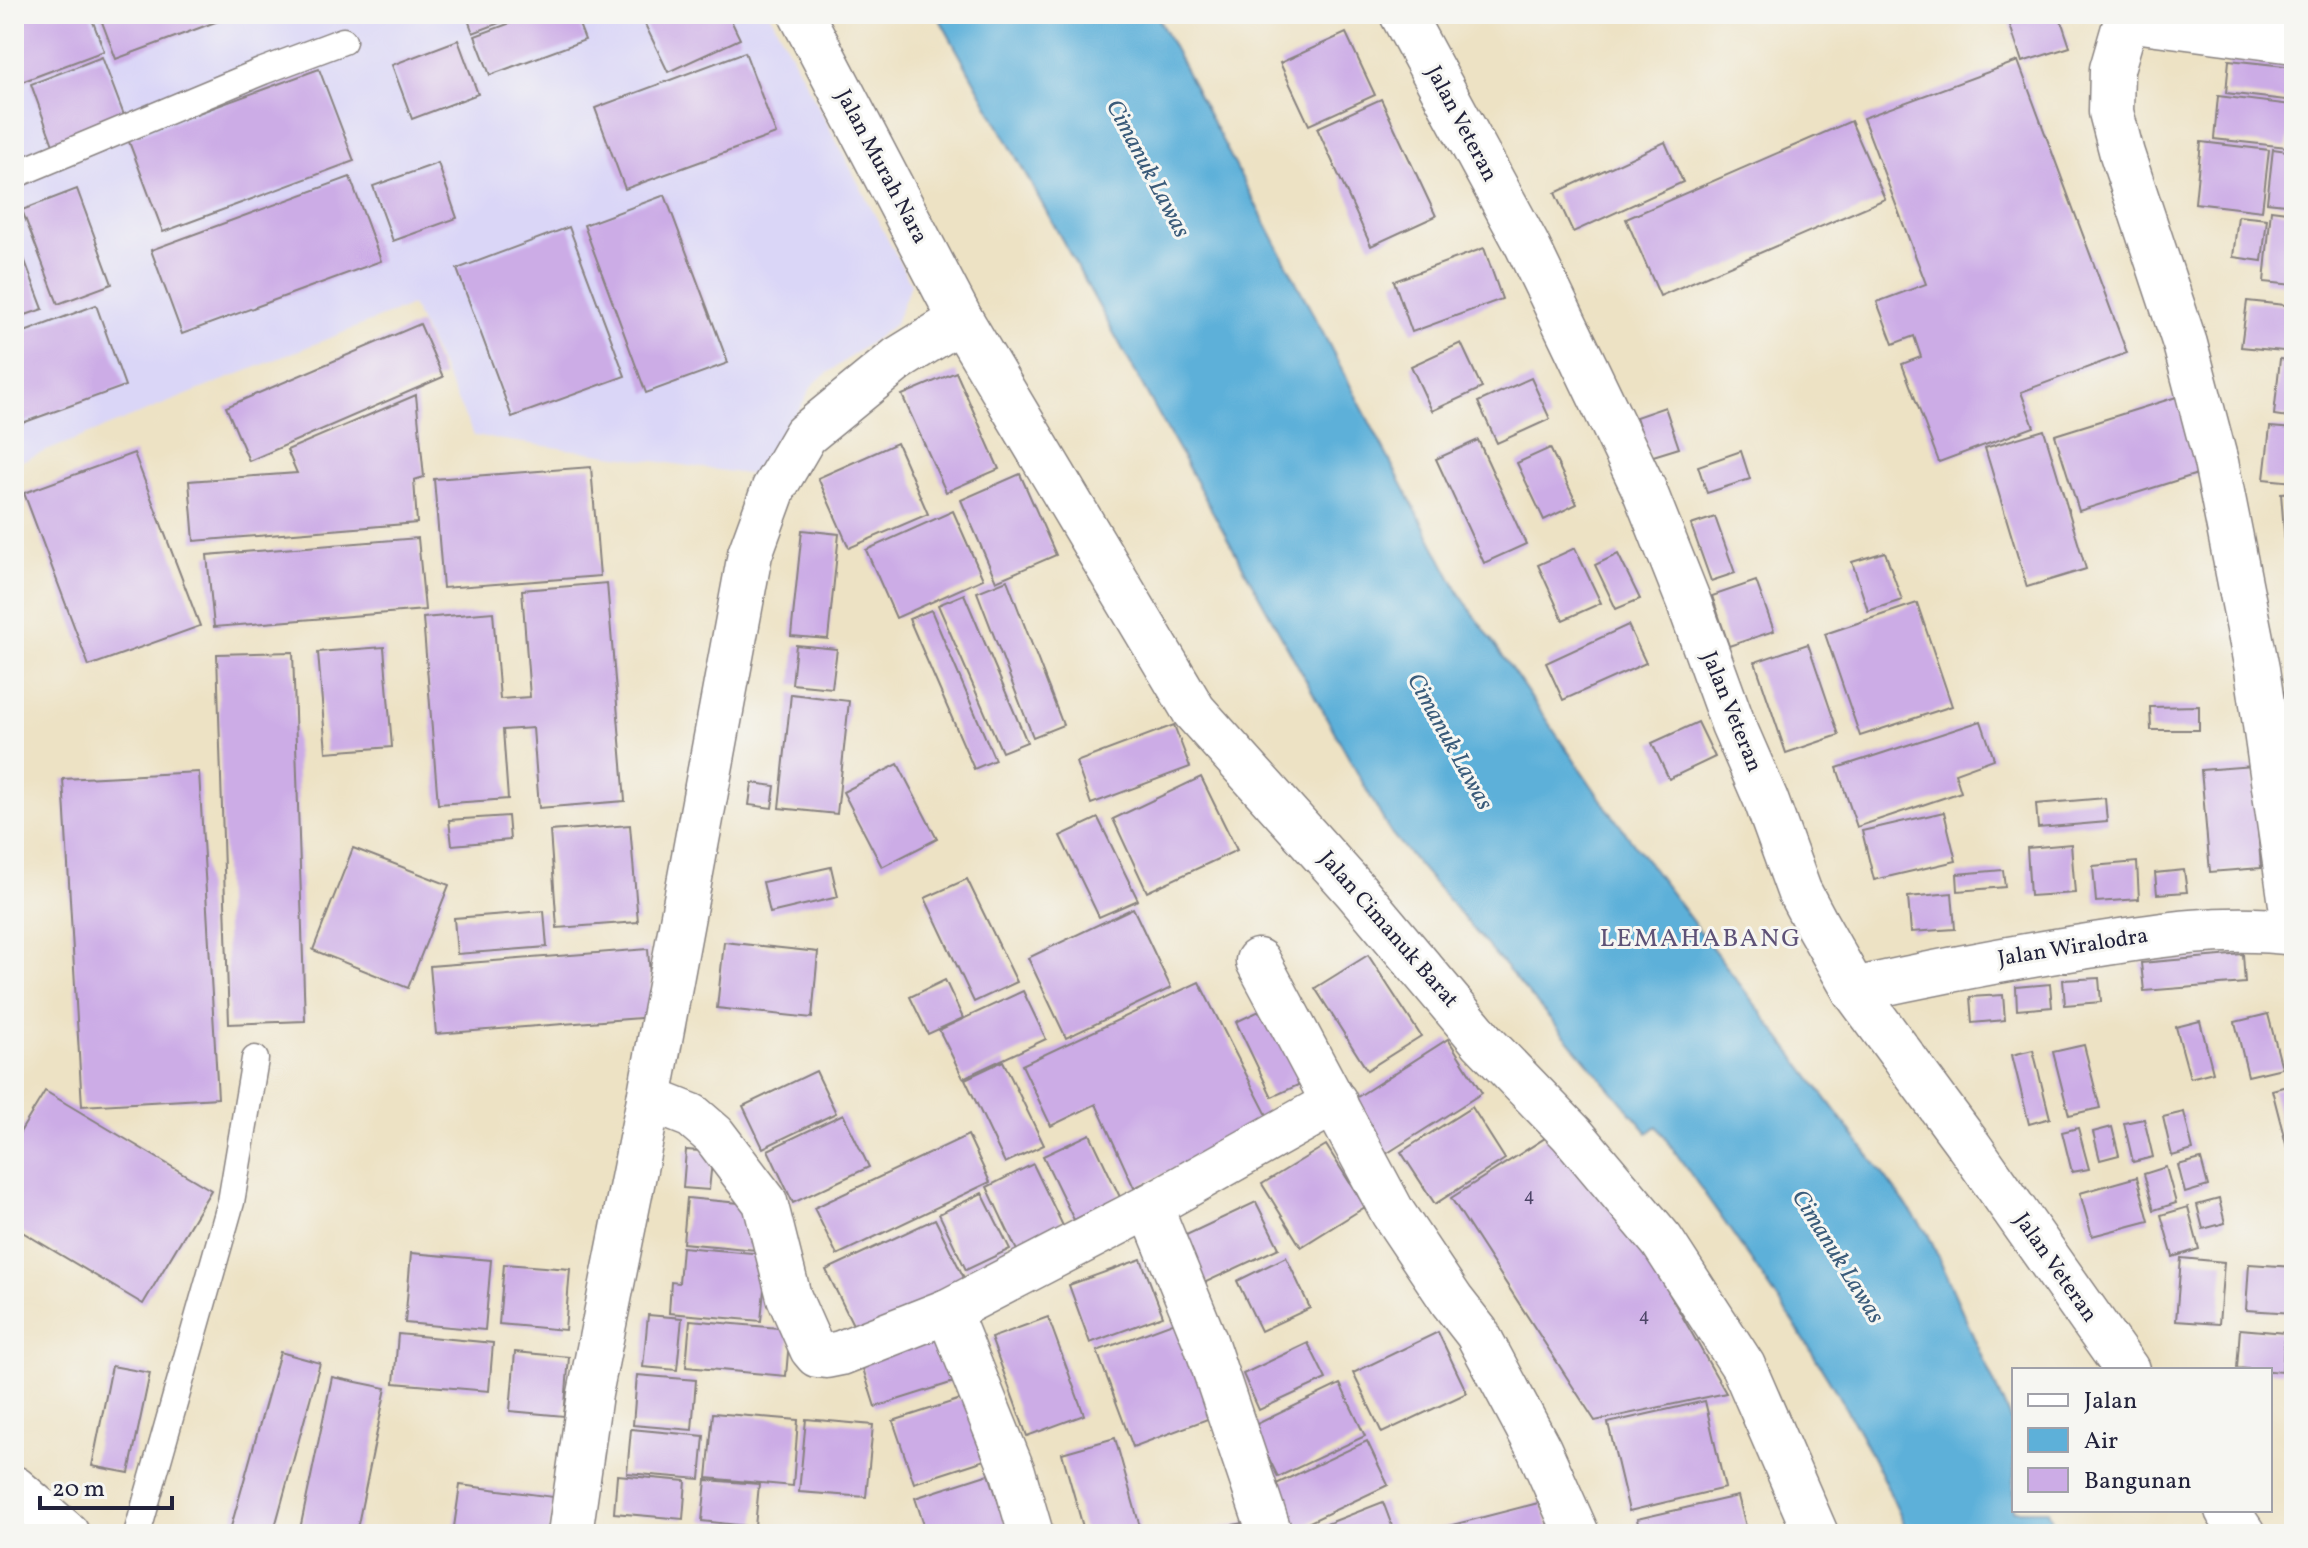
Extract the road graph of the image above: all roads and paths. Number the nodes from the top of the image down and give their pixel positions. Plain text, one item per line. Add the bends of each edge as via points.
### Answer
1 (801, 14) edge
2 (1402, 14) edge
3 (2127, 17) edge
4 (343, 41) dead end
5 (2294, 41) edge
6 (14, 175) edge
7 (961, 320) junction
8 (2276, 669) edge
9 (2294, 925) edge
10 (2294, 933) edge
11 (1258, 961) dead end
12 (1854, 990) junction
13 (255, 1059) dead end
14 (649, 1099) junction
15 (1335, 1102) junction
16 (1150, 1206) junction
17 (948, 1311) junction
18 (2126, 1368) edge
19 (14, 1488) edge
20 (2228, 1512) edge
21 (67, 1534) edge
22 (137, 1534) edge
23 (570, 1534) edge
24 (1031, 1534) edge
25 (1270, 1534) edge
26 (1577, 1534) edge
27 (1816, 1534) edge
28 (2243, 1534) edge

1 - 7 street, Jalan Murah Nara
2 - 12 street, Jalan Veteran via 1527,245 1643,487 1799,891
3 - 5 street
3 - 8 street via 2112,69 2111,112 2189,359
4 - 6 lane
7 - 14 street via 898,359 805,435 774,488 750,554
7 - 27 street, Jalan Cimanuk Barat via 1194,711 1662,1241 1743,1366
8 - 9 street
10 - 12 street, Jalan Wiralodra via 2233,929 2155,935 1979,963
11 - 15 street
12 - 18 street, Jalan Veteran
13 - 22 lane via 231,1202
14 - 17 street via 692,1116 714,1135 765,1202 789,1297 817,1355 841,1353
14 - 23 street via 590,1394
15 - 16 street
15 - 26 street via 1393,1213 1477,1333
16 - 17 street
16 - 25 street via 1205,1341
17 - 24 street via 1013,1472
19 - 21 street
20 - 28 street

